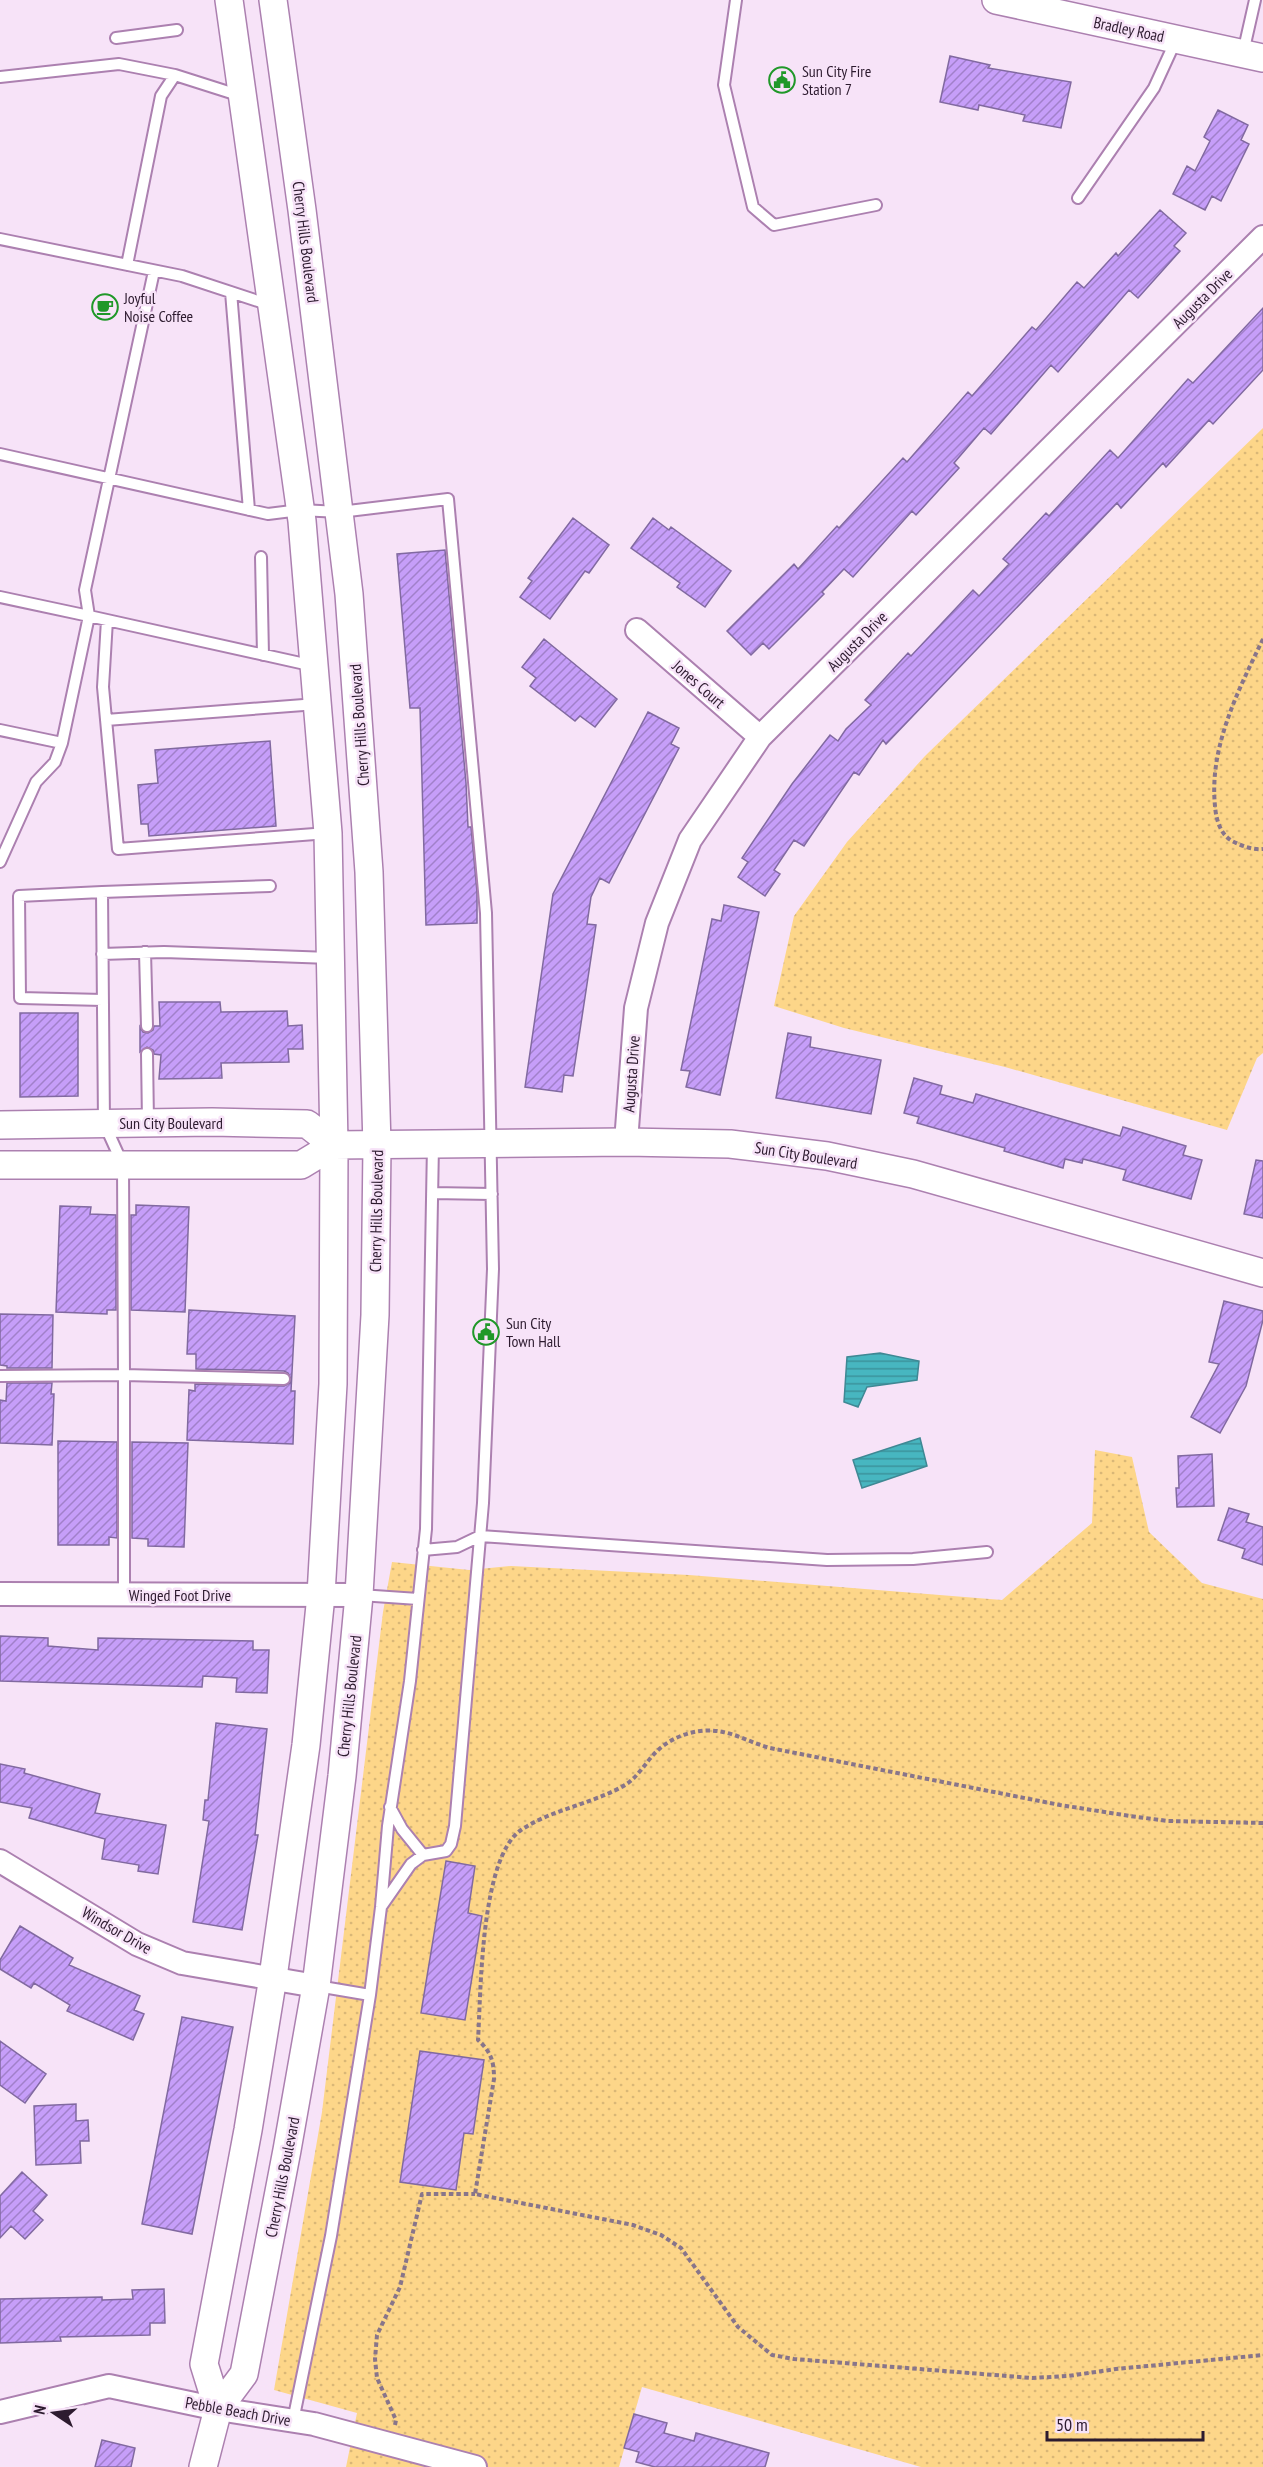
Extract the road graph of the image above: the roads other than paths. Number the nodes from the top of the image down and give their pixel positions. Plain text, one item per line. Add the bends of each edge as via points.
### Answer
1 (229, 0) edge
2 (273, 0) edge
3 (736, 0) edge
4 (996, 0) edge
5 (1255, 0) edge
6 (276, 26) junction
7 (177, 30) dead end
8 (232, 32) junction
9 (116, 38) dead end
10 (1177, 39) junction
11 (1253, 56) edge
12 (175, 75) junction
13 (0, 77) edge
14 (242, 96) junction
15 (1078, 198) dead end
16 (876, 205) dead end
17 (1263, 237) edge
18 (0, 239) edge
19 (127, 265) junction
20 (154, 271) junction
21 (231, 292) junction
22 (271, 306) junction
23 (0, 454) edge
24 (109, 479) junction
25 (249, 510) junction
26 (300, 510) junction
27 (340, 512) junction
28 (261, 557) dead end
29 (0, 597) edge
30 (89, 616) junction
31 (107, 620) junction
32 (637, 630) dead end
33 (263, 655) junction
34 (314, 666) junction
35 (317, 704) junction
36 (105, 720) junction
37 (0, 730) edge
38 (760, 737) junction
39 (62, 742) junction
40 (328, 833) junction
41 (0, 862) edge
42 (270, 886) dead end
43 (102, 892) junction
44 (145, 952) junction
45 (102, 954) junction
46 (330, 958) junction
47 (103, 1000) junction
48 (147, 1026) dead end
49 (147, 1054) dead end
50 (104, 1123) junction
51 (148, 1123) junction
52 (0, 1125) edge
53 (626, 1142) junction
54 (491, 1143) junction
55 (433, 1144) junction
56 (334, 1145) junction
57 (377, 1145) junction
58 (0, 1165) edge
59 (123, 1165) junction
60 (432, 1193) junction
61 (492, 1194) junction
62 (1263, 1273) edge
63 (124, 1375) junction
64 (0, 1376) edge
65 (284, 1379) dead end
66 (480, 1536) junction
67 (423, 1550) junction
68 (987, 1552) dead end
69 (0, 1594) edge
70 (124, 1594) junction
71 (321, 1595) junction
72 (359, 1595) junction
73 (418, 1599) junction
74 (390, 1807) junction
75 (423, 1855) junction
76 (0, 1861) edge
77 (381, 1907) junction
78 (273, 1977) junction
79 (316, 1986) junction
80 (370, 1995) junction
81 (218, 2409) junction
82 (0, 2412) edge
83 (293, 2421) junction
84 (203, 2467) edge
85 (476, 2467) edge

1 - 8 street
2 - 6 street, Cherry Hills Boulevard
3 - 16 lane via 724,86 753,207 774,225
4 - 10 street, Bradley Road
5 - 11 lane
6 - 8 street
6 - 27 street, Cherry Hills Boulevard
7 - 9 lane
8 - 14 street
10 - 11 street, Bradley Road
10 - 15 lane via 1154,88
12 - 13 lane via 119,64
12 - 14 lane
12 - 19 lane via 161,96
14 - 22 street
17 - 38 street, Augusta Drive
18 - 19 lane
19 - 20 lane
20 - 21 lane
20 - 24 lane
21 - 22 lane
21 - 25 lane
22 - 26 street
23 - 24 lane
24 - 25 lane
24 - 30 lane via 85,590
25 - 26 lane via 268,514
26 - 27 lane
26 - 34 street
27 - 54 lane via 448,499 486,913
27 - 57 street, Cherry Hills Boulevard via 369,872
28 - 33 lane
29 - 30 lane
30 - 31 lane
30 - 39 lane
31 - 33 lane
31 - 36 lane
32 - 38 street, Jones Court
33 - 34 lane
34 - 35 street
35 - 36 lane
35 - 40 street
36 - 40 lane via 118,849
37 - 39 lane
38 - 53 street, Augusta Drive via 690,840 657,923 636,1008
39 - 41 lane via 55,762 36,782
40 - 46 street
42 - 43 lane
43 - 45 lane
43 - 47 lane via 19,896 20,998
44 - 45 lane
44 - 46 lane
44 - 48 lane
45 - 47 lane
46 - 56 street
47 - 50 lane
49 - 51 lane
50 - 51 street, Sun City Boulevard
50 - 52 street, Sun City Boulevard
50 - 59 lane
51 - 56 street, Sun City Boulevard via 307,1124
53 - 54 street, Sun City Boulevard
53 - 62 street, Sun City Boulevard via 730,1144 827,1156 913,1174
54 - 55 street, Sun City Boulevard
54 - 61 lane
55 - 57 street, Sun City Boulevard
55 - 60 lane
56 - 57 street, Sun City Boulevard
56 - 59 street via 301,1165
56 - 71 street via 333,1384
57 - 72 street, Cherry Hills Boulevard via 375,1315
58 - 59 street
59 - 63 lane
60 - 61 lane
60 - 67 lane
61 - 66 lane via 493,1269
63 - 64 lane
63 - 65 lane
63 - 70 lane
66 - 67 lane via 457,1547
66 - 68 lane via 827,1560 913,1559
66 - 75 lane via 455,1826 446,1851
67 - 73 lane
69 - 70 street, Winged Foot Drive
70 - 71 street, Winged Foot Drive
71 - 72 street, Winged Foot Drive
71 - 78 street via 306,1746
72 - 73 lane
72 - 79 street, Cherry Hills Boulevard
73 - 74 lane via 410,1681
74 - 75 lane
74 - 77 lane
75 - 77 lane via 411,1864
76 - 78 street, Windsor Drive via 137,1944 182,1963
77 - 80 lane
78 - 79 street, Windsor Drive
78 - 81 street via 204,2364
79 - 80 lane
79 - 81 street, Cherry Hills Boulevard via 244,2374
80 - 83 lane via 331,2236
81 - 82 street, Pebble Beach Drive via 109,2386
81 - 83 street, Pebble Beach Drive
81 - 84 street, Cherry Hills Boulevard
83 - 85 street, Pebble Beach Drive

